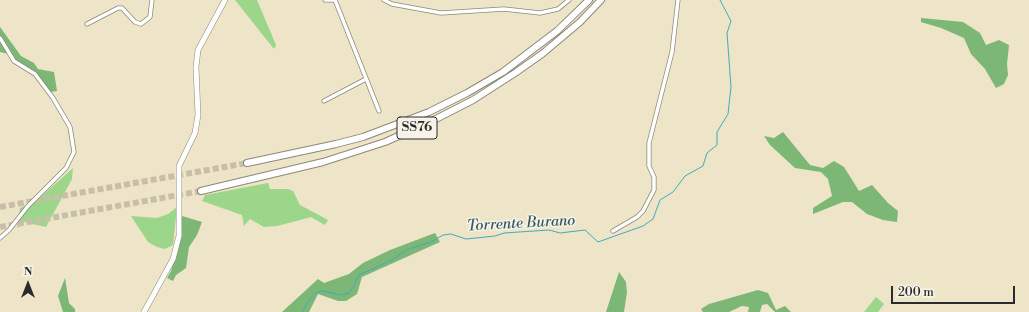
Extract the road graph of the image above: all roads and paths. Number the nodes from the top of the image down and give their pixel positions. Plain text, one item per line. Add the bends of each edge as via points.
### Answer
1 (152, 0) edge
2 (225, 0) edge
3 (325, 0) edge
4 (335, 0) edge
5 (384, 0) edge
6 (569, 0) edge
7 (589, 0) edge
8 (601, 0) edge
9 (678, 0) edge
10 (87, 24) dead end
11 (0, 38) edge
12 (366, 79) junction
13 (324, 101) dead end
14 (379, 111) dead end
15 (246, 163) tunnel mouth
16 (201, 191) tunnel mouth
17 (613, 231) dead end
18 (0, 238) edge
19 (144, 312) edge

1 - 10 street via 150,17 141,24 134,22 122,8 118,8
2 - 19 main road via 198,50 198,115 195,133 179,166 179,236 173,259
3 - 4 street
4 - 12 street
5 - 6 street via 392,4 441,13 504,9 540,13 558,9
7 - 15 highway, SS76 via 556,31 508,68 429,112 350,140
8 - 16 highway, SS76 via 574,26 515,74 430,122 385,142 329,160
9 - 17 street via 672,52 649,143 649,166 654,177 654,190 637,217
11 - 18 street via 14,60 35,74 53,98 70,127 74,152 66,168
12 - 13 street
12 - 14 street

